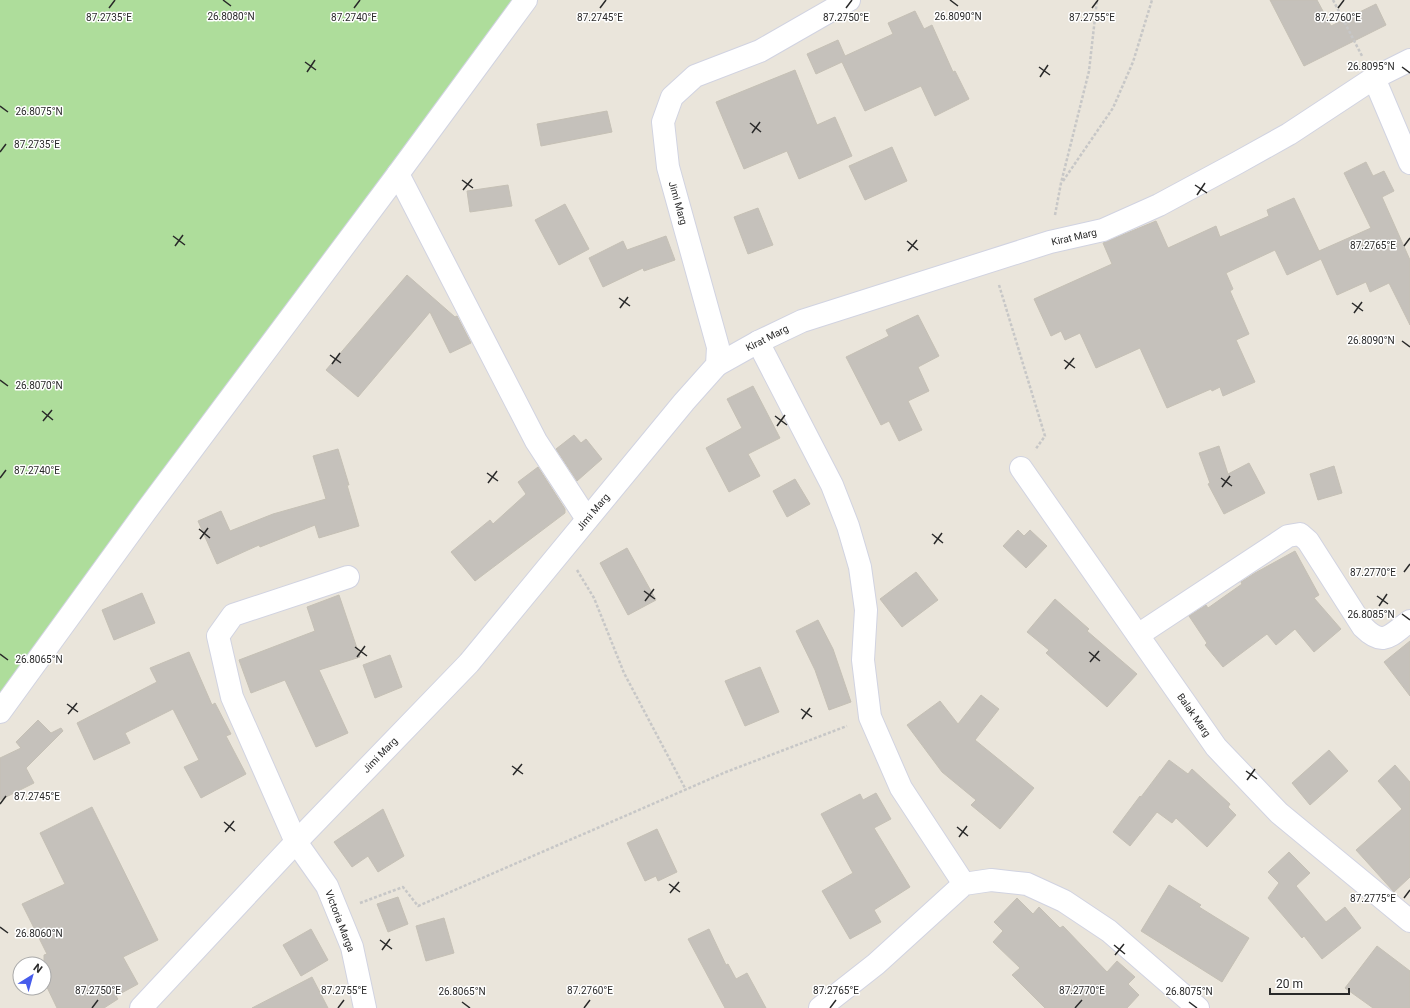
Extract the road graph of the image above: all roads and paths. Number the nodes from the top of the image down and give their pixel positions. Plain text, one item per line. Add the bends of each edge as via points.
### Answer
1 (526, 0) edge
2 (849, 0) edge
3 (1096, 0) edge
4 (1152, 0) edge
5 (1333, 0) edge
6 (1410, 60) edge
7 (1374, 78) junction
8 (1410, 163) edge
9 (398, 174) junction
10 (1061, 183) junction
11 (1050, 242) junction
12 (992, 261) junction
13 (758, 342) junction
14 (717, 365) junction
15 (1022, 468) joint
16 (587, 519) junction
17 (564, 547) junction
18 (348, 577) dead end
19 (1410, 621) edge
20 (1138, 635) junction
21 (0, 712) edge
22 (870, 717) junction
23 (686, 790) junction
24 (296, 842) junction
25 (964, 884) junction
26 (338, 912) junction
27 (1409, 917) edge
28 (141, 1008) edge
29 (366, 1008) edge
30 (820, 1008) edge
31 (1198, 1008) edge

1 - 9 street
2 - 14 street, Jimi Marg via 760,50 695,76 672,98 663,122 668,167 718,347
3 - 10 path via 1089,71
4 - 10 path via 1133,62 1113,108
5 - 7 path
6 - 7 street, Kirat Marg
7 - 8 street
7 - 11 street, Kirat Marg via 1289,134 1159,205 1102,230
9 - 16 street via 536,441
9 - 21 street via 146,511
10 - 11 path
11 - 12 street, Kirat Marg
12 - 13 street, Kirat Marg via 802,321
12 - 15 path via 1045,436
13 - 14 street, Kirat Marg
13 - 22 street via 832,485 848,526 860,567 866,610 862,660
14 - 16 street, Jimi Marg
15 - 20 street, Balak Marg
16 - 17 street, Jimi Marg
17 - 23 path via 594,598 624,673
17 - 24 street, Jimi Marg via 469,663
18 - 24 street, Victoria Marga via 232,615 218,636 232,697
19 - 20 street via 1386,638 1379,639 1372,635 1363,627 1308,541 1300,534 1288,536
20 - 27 street, Balak Marg via 1216,747 1273,808
22 - 23 path
22 - 25 street via 900,788
23 - 26 path via 418,906 403,887
24 - 26 street, Victoria Marga via 327,886
24 - 28 street, Jimi Marg
25 - 30 street via 876,964
25 - 31 street via 991,880 1028,884 1064,901 1109,931
26 - 29 street, Victoria Marga via 352,947

